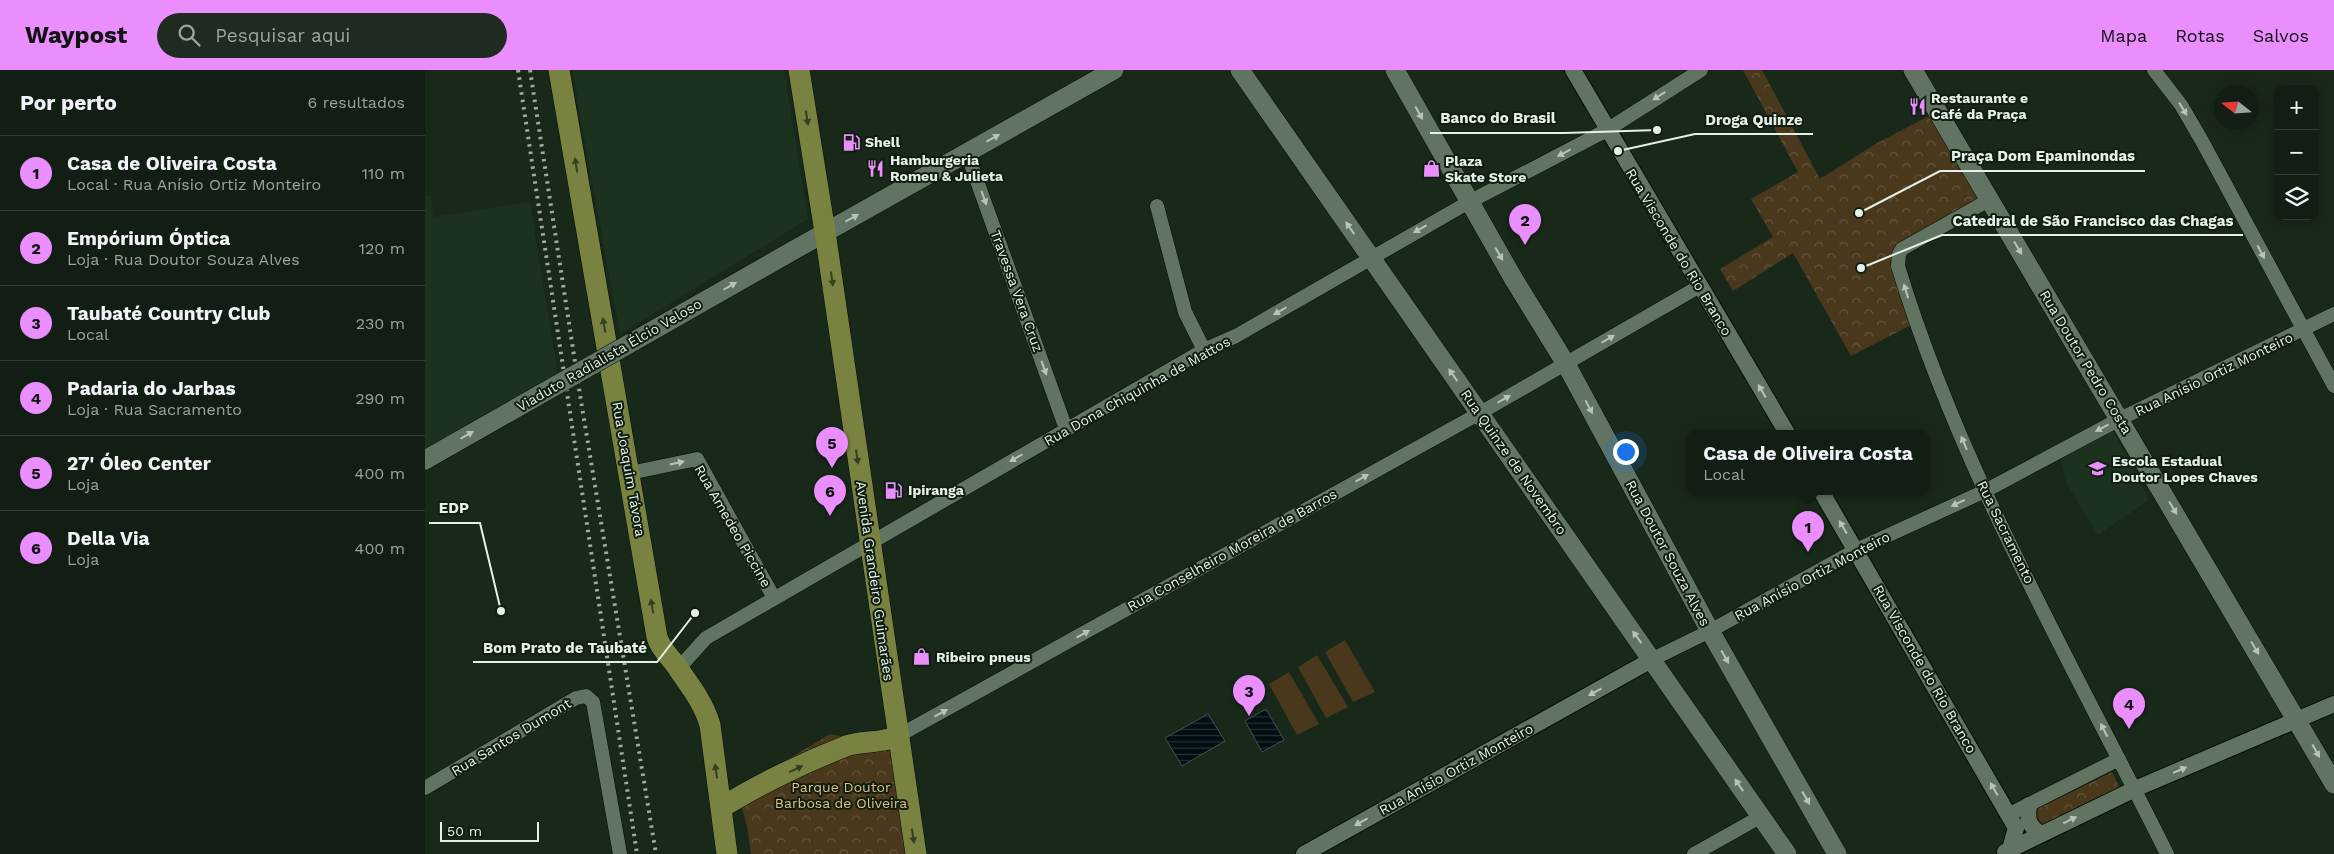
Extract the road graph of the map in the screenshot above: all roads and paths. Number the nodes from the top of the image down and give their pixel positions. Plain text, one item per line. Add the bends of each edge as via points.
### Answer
1 (559, 70) edge
2 (1113, 70) edge
3 (1240, 70) edge
4 (1395, 70) edge
5 (1573, 70) edge
6 (1701, 70) edge
7 (1913, 70) edge
8 (2154, 70) edge
9 (804, 73) edge
10 (1607, 130) junction
11 (967, 152) junction
12 (1989, 200) junction
13 (1469, 202) junction
14 (1157, 206) dead end
15 (825, 232) junction
16 (1370, 257) junction
17 (1700, 286) junction
18 (2334, 314) edge
19 (2303, 331) junction
20 (1204, 350) junction
21 (1566, 364) junction
22 (2334, 386) edge
23 (1480, 412) junction
24 (2120, 419) junction
25 (1067, 429) junction
26 (1785, 430) edge
27 (425, 460) edge
28 (629, 474) junction
29 (1985, 491) junction
30 (1823, 495) edge
31 (870, 543) junction
32 (1856, 550) junction
33 (774, 598) junction
34 (1711, 631) junction
35 (1653, 659) junction
36 (679, 668) junction
37 (2334, 704) edge
38 (2298, 719) junction
39 (898, 736) junction
40 (2119, 759) junction
41 (2334, 784) edge
42 (425, 788) edge
43 (2135, 789) junction
44 (2029, 805) junction
45 (722, 808) junction
46 (2008, 815) junction
47 (1760, 817) junction
48 (2041, 834) junction
49 (2008, 852) edge
50 (620, 854) edge
51 (727, 854) edge
52 (916, 854) edge
53 (1304, 854) edge
54 (1694, 854) edge
55 (1787, 854) edge
56 (1837, 854) edge
57 (2167, 854) edge

28 -> 1 main road, Rua Joaquim Távora
11 -> 2 main road, Viaduto Radialista Élcio Veloso
16 -> 3 main road, Rua Quinze de Novembro
4 -> 13 main road, Rua Doutor Souza Alves
5 - 10 street, Rua Visconde do Rio Branco
6 -> 10 street, Rua Dona Chiquinha de Mattos
7 - 12 main road, Rua Doutor Pedro Costa
8 -> 19 street via 2181,105 2202,141
9 -> 15 main road, Avenida Grandeiro Guimarães
10 -> 13 street, Rua Dona Chiquinha de Mattos
10 - 17 street, Rua Visconde do Rio Branco
15 -> 11 main road, Viaduto Radialista Élcio Veloso
11 -> 25 street, Travessa Vera Cruz
12 -> 24 main road, Rua Doutor Pedro Costa
29 -> 12 street, Rua Sacramento via 1936,376 1898,266 1899,254 1909,244
13 -> 16 street, Rua Dona Chiquinha de Mattos
13 -> 21 main road, Rua Doutor Souza Alves
14 - 20 street via 1185,312
27 -> 15 main road, Viaduto Radialista Élcio Veloso, bridge
15 -> 31 main road, Avenida Grandeiro Guimarães
16 -> 20 street, Rua Dona Chiquinha de Mattos via 1236,336
23 -> 16 main road, Rua Quinze de Novembro
21 -> 17 street, Rua Conselheiro Moreira de Barros
26 -> 17 street, Rua Visconde do Rio Branco
18 - 19 street, Rua Anísio Ortiz Monteiro
19 - 22 street
19 - 24 street, Rua Anísio Ortiz Monteiro
20 - 25 street, Rua Dona Chiquinha de Mattos
23 -> 21 street, Rua Conselheiro Moreira de Barros
21 -> 34 main road, Rua Doutor Souza Alves
35 -> 23 main road, Rua Quinze de Novembro
39 -> 23 street, Rua Conselheiro Moreira de Barros
24 -> 29 street, Rua Anísio Ortiz Monteiro
24 -> 38 main road, Rua Doutor Pedro Costa
25 -> 31 street, Rua Dona Chiquinha de Mattos
28 -> 33 street, Rua Amedeo Piccine via 697,459
36 -> 28 main road, Rua Joaquim Távora via 660,646 657,637
29 -> 32 street, Rua Anísio Ortiz Monteiro
40 -> 29 street, Rua Sacramento
32 -> 30 street, Rua Visconde do Rio Branco
31 - 33 street, Rua Dona Chiquinha de Mattos
31 - 39 main road, Avenida Grandeiro Guimarães
32 - 34 street, Rua Anísio Ortiz Monteiro
46 -> 32 street, Rua Visconde do Rio Branco
33 - 36 street, Rua Dona Chiquinha de Mattos via 705,638
34 - 35 street, Rua Anísio Ortiz Monteiro
34 -> 56 main road, Rua Doutor Souza Alves
47 -> 35 main road, Rua Quinze de Novembro
35 -> 53 street, Rua Anísio Ortiz Monteiro
45 -> 36 main road, Rua Joaquim Távora via 705,707
37 - 38 street
38 -> 41 main road, Rua Doutor Pedro Costa
43 -> 38 street
45 -> 39 main road via 745,793 848,745
39 -> 52 main road, Avenida Grandeiro Guimarães
40 - 43 street, Rua Sacramento
40 - 44 street
42 - 50 street, Rua Santos Dumont via 576,698 586,696 593,702
48 -> 43 street
43 - 57 street, Rua Sacramento
44 - 46 street
44 - 48 street via 2027,819 2031,827
45 - 51 main road, Rua Joaquim Távora
46 - 49 street, Rua Visconde do Rio Branco via 2016,828
47 - 54 street
47 - 55 main road, Rua Quinze de Novembro
48 - 49 street

